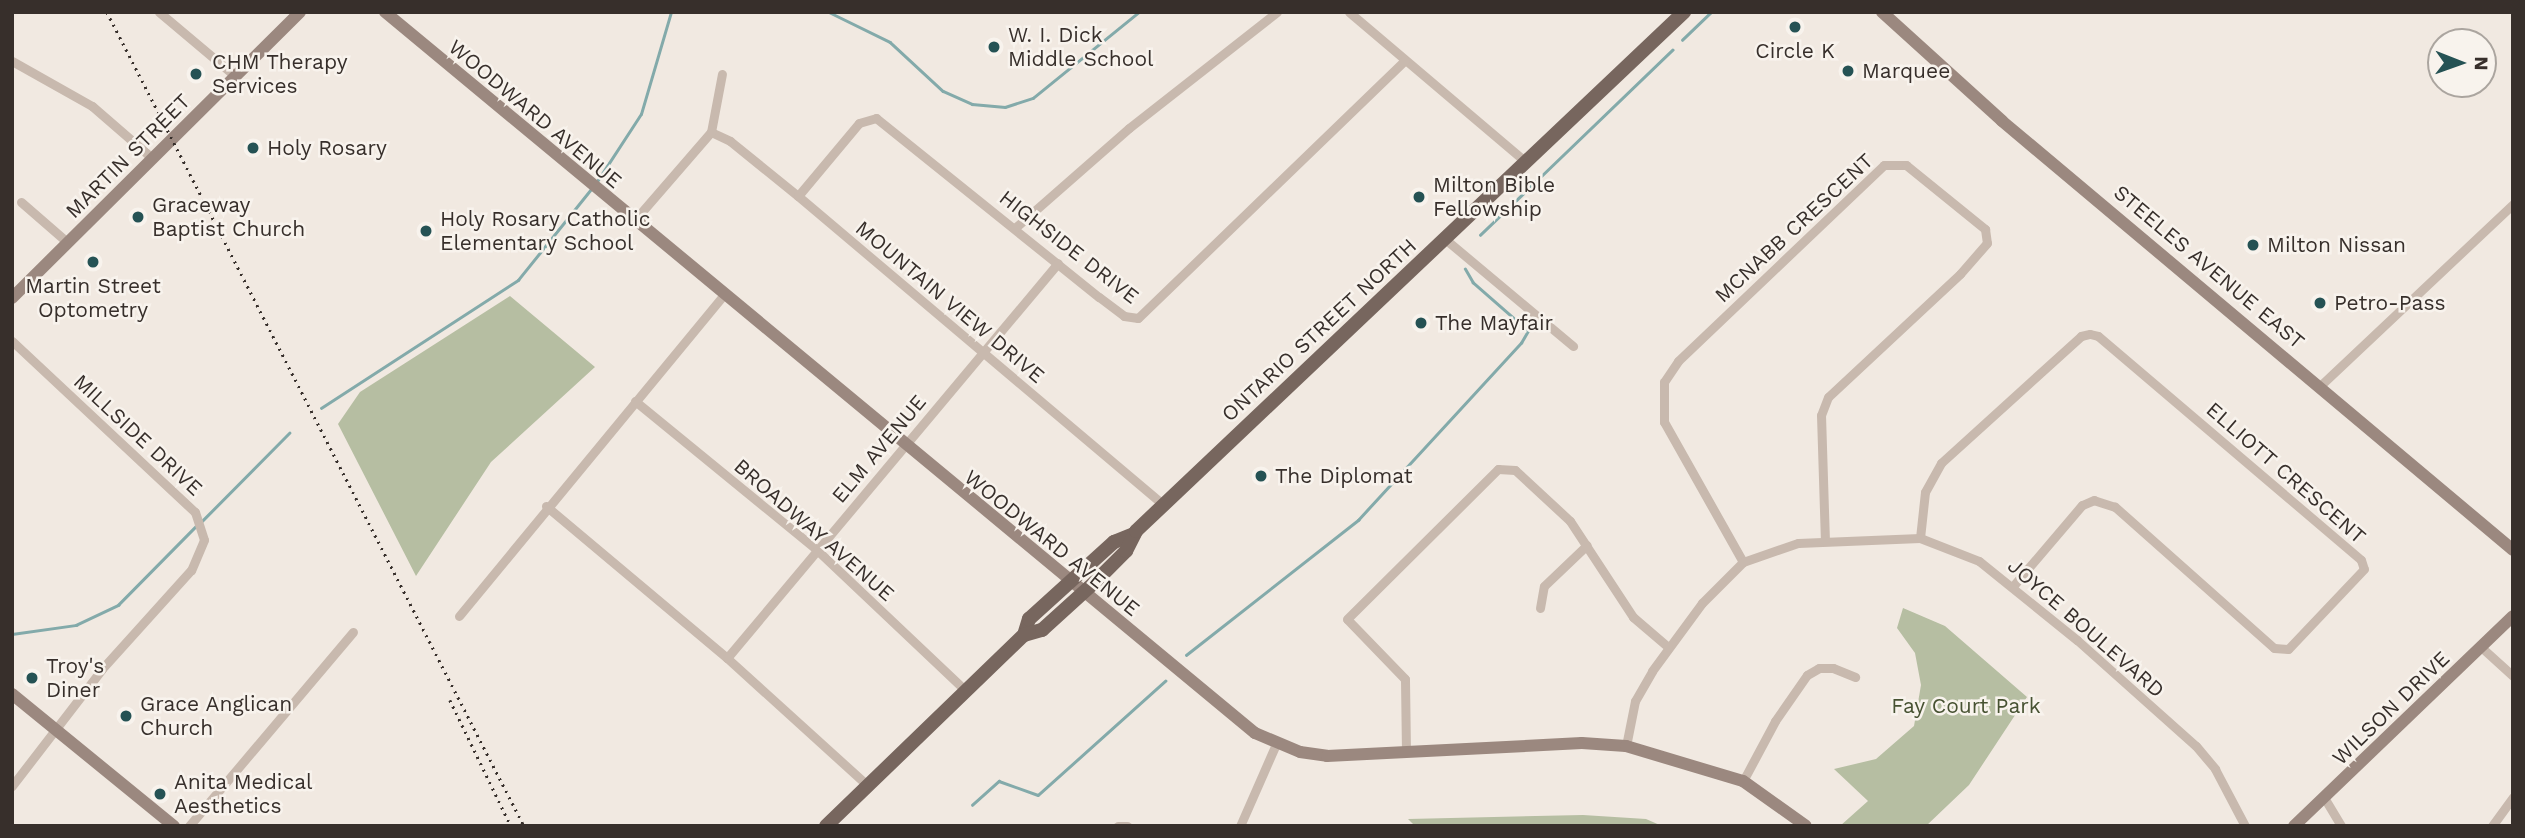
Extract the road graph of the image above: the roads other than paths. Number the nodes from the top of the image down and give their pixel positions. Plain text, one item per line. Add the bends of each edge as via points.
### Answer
1 (159, 12) edge
2 (300, 12) edge
3 (385, 12) edge
4 (1277, 12) edge
5 (1349, 12) edge
6 (1684, 12) edge
7 (1882, 12) edge
8 (1405, 60) junction
9 (12, 61) edge
10 (722, 74) dead end
11 (234, 76) junction
12 (711, 132) junction
13 (152, 158) junction
14 (1526, 162) junction
15 (798, 196) junction
16 (20, 202) dead end
17 (2513, 204) edge
18 (634, 222) junction
19 (1016, 227) junction
20 (1445, 239) junction
21 (67, 242) junction
22 (1058, 263) junction
23 (724, 295) junction
24 (12, 298) edge
25 (12, 341) edge
26 (1573, 346) dead end
27 (983, 353) junction
28 (2321, 384) junction
29 (635, 401) junction
30 (904, 446) junction
31 (1163, 505) junction
32 (546, 506) junction
33 (1134, 534) junction
34 (1920, 538) junction
35 (1825, 541) junction
36 (1587, 545) junction
37 (2513, 550) edge
38 (818, 551) junction
39 (1743, 562) junction
40 (1070, 582) junction
41 (2014, 585) junction
42 (1084, 593) junction
43 (1540, 608) dead end
44 (459, 616) dead end
45 (2513, 616) edge
46 (353, 632) dead end
47 (1024, 635) junction
48 (1668, 647) junction
49 (2481, 647) junction
50 (727, 658) junction
51 (2513, 676) edge
52 (1855, 677) dead end
53 (966, 691) junction
54 (12, 694) edge
55 (56, 729) junction
56 (1276, 744) junction
57 (1626, 746) junction
58 (1406, 752) junction
59 (1743, 781) junction
60 (12, 786) edge
61 (868, 786) junction
62 (2513, 797) edge
63 (2325, 799) junction
64 (174, 826) edge
65 (189, 826) edge
66 (826, 826) edge
67 (1118, 826) edge
68 (1127, 826) edge
69 (1240, 826) edge
70 (1806, 826) edge
71 (2245, 826) edge
72 (2294, 826) edge
73 (2341, 826) edge
74 (2492, 826) edge

1 - 11 street
2 - 11 street, MARTIN STREET
3 - 18 street, WOODWARD AVENUE
4 - 19 street via 1129,128
5 - 8 street
6 - 14 main road, ONTARIO STREET NORTH
7 - 28 street, STEELES AVENUE EAST via 2002,121
8 - 14 street
8 - 22 street, HIGHSIDE DRIVE via 1138,318 1124,316
9 - 13 street via 92,106
10 - 12 street
11 - 13 street, MARTIN STREET
12 - 15 street, MOUNTAIN VIEW DRIVE via 730,141
12 - 18 street
13 - 21 street, MARTIN STREET
14 - 20 main road, ONTARIO STREET NORTH
15 - 19 street, HIGHSIDE DRIVE via 859,123 876,118
15 - 27 street, MOUNTAIN VIEW DRIVE
16 - 21 street
17 - 28 street
18 - 23 street, WOODWARD AVENUE
19 - 22 street, HIGHSIDE DRIVE
20 - 26 street
20 - 31 main road, ONTARIO STREET NORTH
21 - 24 street, MARTIN STREET
22 - 27 street, ELM AVENUE
23 - 29 street
23 - 30 street, WOODWARD AVENUE
25 - 55 street, MILLSIDE DRIVE via 198,517 203,530 198,561
27 - 30 street, ELM AVENUE
27 - 31 street, MOUNTAIN VIEW DRIVE
28 - 37 street, STEELES AVENUE EAST
29 - 32 street
29 - 38 street, BROADWAY AVENUE
30 - 38 street, ELM AVENUE
30 - 40 street, WOODWARD AVENUE
31 - 33 main road, ONTARIO STREET NORTH
32 - 44 street
32 - 50 street
33 - 40 main road, ONTARIO STREET NORTH via 1114,542
33 - 42 main road, ONTARIO STREET NORTH via 1126,551
34 - 35 street, JOYCE BOULEVARD
34 - 41 street, JOYCE BOULEVARD via 1979,561
34 - 41 street, ELLIOTT CRESCENT via 1925,492 1941,463 2081,336 2090,334 2098,336 2350,551 2364,569 2288,649 2274,648 2115,507 2094,500 2082,505
35 - 39 street, JOYCE BOULEVARD via 1798,543
35 - 39 street, MCNABB CRESCENT via 1821,415 1828,397 1987,243 1985,229 1906,165 1884,165 1678,361 1664,382 1664,422
36 - 43 street via 1544,586
36 - 48 street via 1633,617
36 - 58 street via 1570,521 1524,477 1510,468 1498,469 1347,619 1405,680
38 - 50 street, ELM AVENUE
38 - 53 street, BROADWAY AVENUE
39 - 48 street, JOYCE BOULEVARD via 1702,603
40 - 42 street, WOODWARD AVENUE
40 - 47 main road, ONTARIO STREET NORTH via 1029,619
41 - 71 street, JOYCE BOULEVARD via 2196,746 2215,769
42 - 47 main road, ONTARIO STREET NORTH via 1042,630
42 - 56 street, WOODWARD AVENUE via 1255,733
45 - 49 street, WILSON DRIVE
46 - 65 street
47 - 53 main road, ONTARIO STREET NORTH
48 - 57 street, JOYCE BOULEVARD via 1635,701
49 - 51 street
49 - 63 street, WILSON DRIVE
50 - 61 street
52 - 59 street via 1833,668 1819,668 1807,675 1775,721
53 - 61 main road, ONTARIO STREET NORTH
54 - 55 street
55 - 60 street, MILLSIDE DRIVE
55 - 64 street
56 - 58 street, WOODWARD AVENUE via 1327,756
56 - 69 street
57 - 58 street, WOODWARD AVENUE via 1582,743
57 - 59 street, WOODWARD AVENUE
59 - 70 street, WOODWARD AVENUE
61 - 66 main road, ONTARIO STREET NORTH
62 - 74 street
63 - 72 street, WILSON DRIVE
63 - 73 street
67 - 68 street

